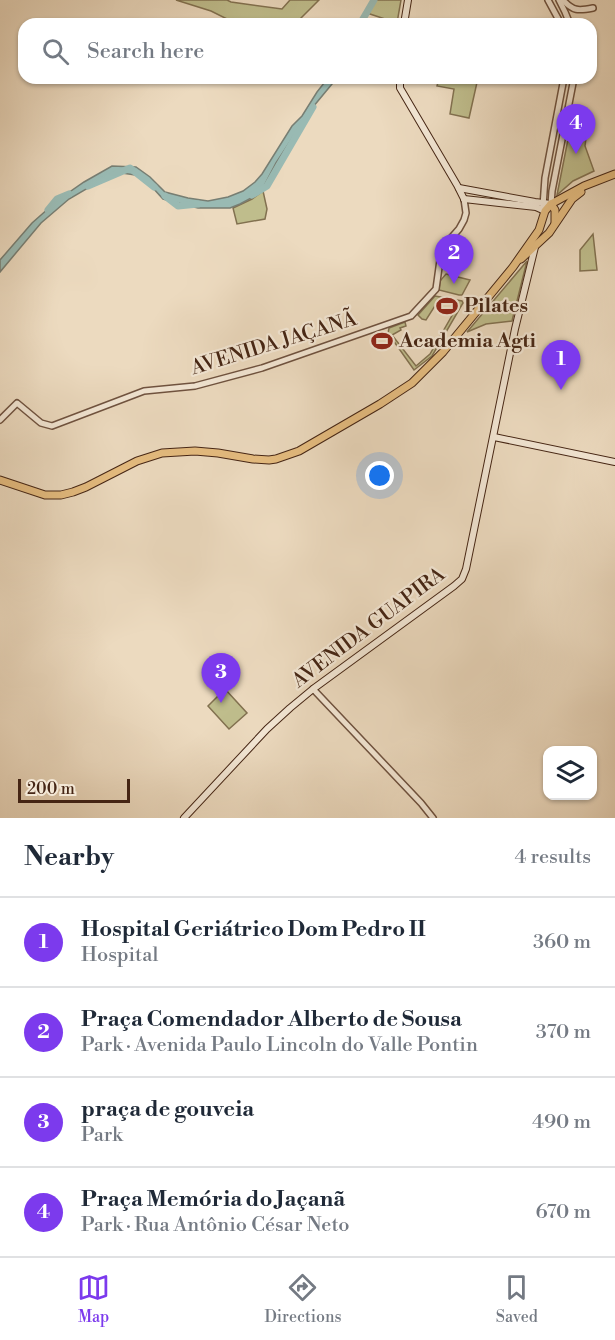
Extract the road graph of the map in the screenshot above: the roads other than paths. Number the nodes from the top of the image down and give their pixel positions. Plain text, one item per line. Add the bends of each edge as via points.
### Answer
1 (408, 0) edge
2 (548, 0) edge
3 (558, 0) edge
4 (563, 0) edge
5 (593, 8) dead end
6 (405, 18) edge
7 (558, 18) edge
8 (568, 18) edge
9 (400, 84) edge
10 (563, 84) edge
11 (573, 84) edge
12 (615, 174) edge
13 (592, 184) junction
14 (459, 188) junction
15 (472, 190) junction
16 (464, 200) junction
17 (547, 203) junction
18 (545, 212) junction
19 (555, 226) junction
20 (540, 227) junction
21 (549, 233) junction
22 (535, 247) junction
23 (513, 267) junction
24 (0, 420) edge
25 (494, 437) junction
26 (615, 462) edge
27 (2, 482) edge
28 (313, 689) junction
29 (184, 818) edge
30 (433, 818) edge

1 - 6 main road
2 - 7 street
3 - 8 street
4 - 5 street via 574,9
9 - 14 main road
10 - 17 street via 545,178
11 - 17 street
12 - 13 main road
13 - 17 main road
13 - 19 main road via 572,199
14 - 15 main road
14 - 16 main road
15 - 16 main road
15 - 17 main road
16 - 18 main road via 536,207
16 - 24 street, AVENIDA JAÇANÃ via 464,220 442,249 438,286 415,313 404,319 222,380 144,391 52,426 41,423 17,403
17 - 18 main road
17 - 19 main road via 556,214
18 - 20 main road
19 - 21 main road
20 - 21 main road
20 - 22 main road
20 - 23 main road
21 - 22 main road
22 - 23 main road
22 - 25 main road, AVENIDA GUAPIRA
23 - 27 main road via 443,352 412,383 288,456 260,460 195,451 162,453 61,495 45,495
25 - 26 main road
25 - 28 main road, AVENIDA GUAPIRA via 462,579
28 - 29 main road, AVENIDA GUAPIRA via 267,729
28 - 30 street

